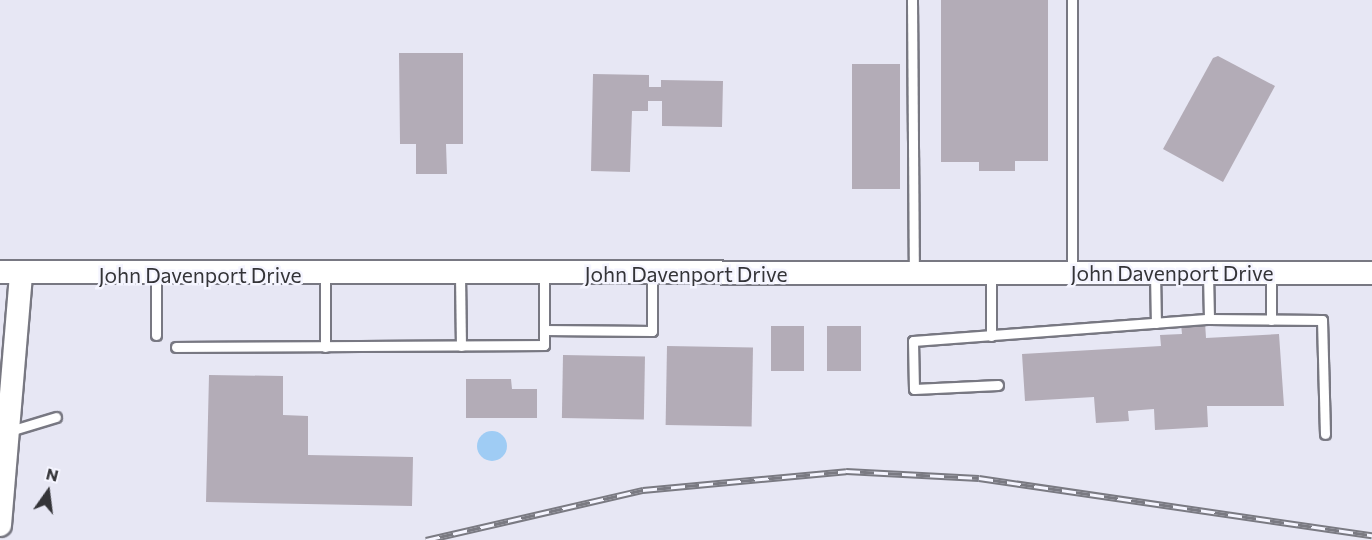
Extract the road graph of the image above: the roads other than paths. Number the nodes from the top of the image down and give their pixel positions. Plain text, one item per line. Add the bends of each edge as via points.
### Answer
1 (912, 0) edge
2 (1072, 0) edge
3 (10, 272) edge
4 (1155, 273) junction
5 (1271, 273) junction
6 (1372, 273) edge
7 (652, 274) junction
8 (914, 274) junction
9 (991, 274) junction
10 (1072, 274) junction
11 (1208, 274) junction
12 (156, 275) junction
13 (460, 275) junction
14 (544, 275) junction
15 (325, 276) junction
16 (1209, 320) junction
17 (1271, 320) junction
18 (1156, 323) junction
19 (544, 330) junction
20 (156, 335) dead end
21 (991, 336) junction
22 (461, 346) junction
23 (176, 347) dead end
24 (325, 347) junction
25 (998, 385) dead end
26 (56, 417) dead end
27 (7, 432) junction
28 (1325, 434) dead end
29 (0, 525) edge

1 - 8 lane
2 - 10 lane
3 - 12 street, John Davenport Drive
3 - 27 street
4 - 10 street, John Davenport Drive
4 - 11 street, John Davenport Drive
4 - 18 lane
5 - 6 street, John Davenport Drive
5 - 11 street, John Davenport Drive
5 - 17 lane
7 - 8 street, John Davenport Drive
7 - 14 street, John Davenport Drive
7 - 19 lane via 652,331
8 - 9 street, John Davenport Drive
9 - 10 street, John Davenport Drive
9 - 21 lane
11 - 16 lane
12 - 15 street, John Davenport Drive
12 - 20 lane
13 - 14 street, John Davenport Drive
13 - 15 street, John Davenport Drive
13 - 22 lane
14 - 19 lane
15 - 24 lane
16 - 17 lane
16 - 18 lane
17 - 28 lane via 1322,320
18 - 21 lane
19 - 22 lane via 544,345
21 - 25 lane via 913,341 914,389
22 - 24 lane
23 - 24 lane
26 - 27 lane
27 - 29 street

